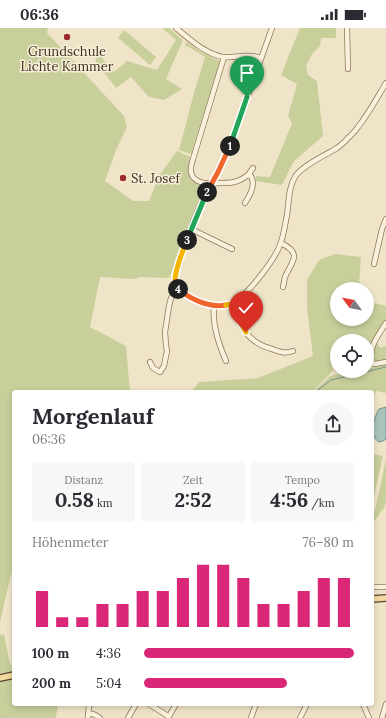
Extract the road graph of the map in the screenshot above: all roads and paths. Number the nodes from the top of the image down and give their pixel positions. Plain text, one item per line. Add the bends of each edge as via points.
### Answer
1 (176, 28) edge
2 (272, 28) edge
3 (347, 28) edge
4 (224, 57) junction
5 (260, 58) junction
6 (348, 69) dead end
7 (386, 83) edge
8 (253, 168) dead end
9 (248, 175) junction
10 (212, 184) junction
11 (245, 203) dead end
12 (386, 219) edge
13 (191, 229) junction
14 (281, 243) junction
15 (232, 249) dead end
16 (374, 264) dead end
17 (283, 287) dead end
18 (178, 289) junction
19 (235, 303) junction
20 (214, 306) junction
21 (386, 323) edge
22 (293, 351) dead end
23 (226, 361) dead end
24 (150, 362) dead end
25 (386, 362) edge
26 (374, 587) edge
27 (386, 587) edge
28 (386, 598) edge
29 (374, 599) edge
30 (374, 602) edge
31 (386, 602) edge
32 (12, 675) edge
33 (0, 678) edge
34 (386, 704) edge
35 (89, 706) edge
36 (135, 706) edge
37 (152, 706) edge
38 (175, 706) edge
39 (255, 706) edge
40 (306, 706) edge
41 (364, 706) edge
42 (88, 716) edge
43 (168, 717) edge
44 (100, 718) edge
45 (128, 718) edge
46 (251, 718) edge
47 (300, 718) edge
48 (369, 718) edge
49 (382, 718) edge

1 - 4 street via 200,46
2 - 5 street
3 - 6 street
4 - 5 street
4 - 10 street via 190,169 196,180
5 - 10 street via 227,154
7 - 14 street via 350,137 295,176
8 - 9 street
9 - 10 street via 234,182
9 - 11 street via 254,184
10 - 13 street
12 - 16 street
13 - 15 street
13 - 18 street via 175,280
14 - 17 street via 289,246 294,257
14 - 19 street via 255,282
18 - 20 street
18 - 24 street via 171,298 169,308 164,366 160,372
19 - 20 street
19 - 22 street via 243,328 249,336 260,345 277,351
20 - 23 street via 216,330
21 - 25 street via 371,349 370,358 374,364
26 - 27 street
28 - 29 main road
30 - 31 main road
32 - 33 main road
34 - 49 street
35 - 42 street
36 - 45 street
37 - 43 street
38 - 43 street
39 - 46 street
40 - 47 street
41 - 48 street
42 - 44 street via 91,713

